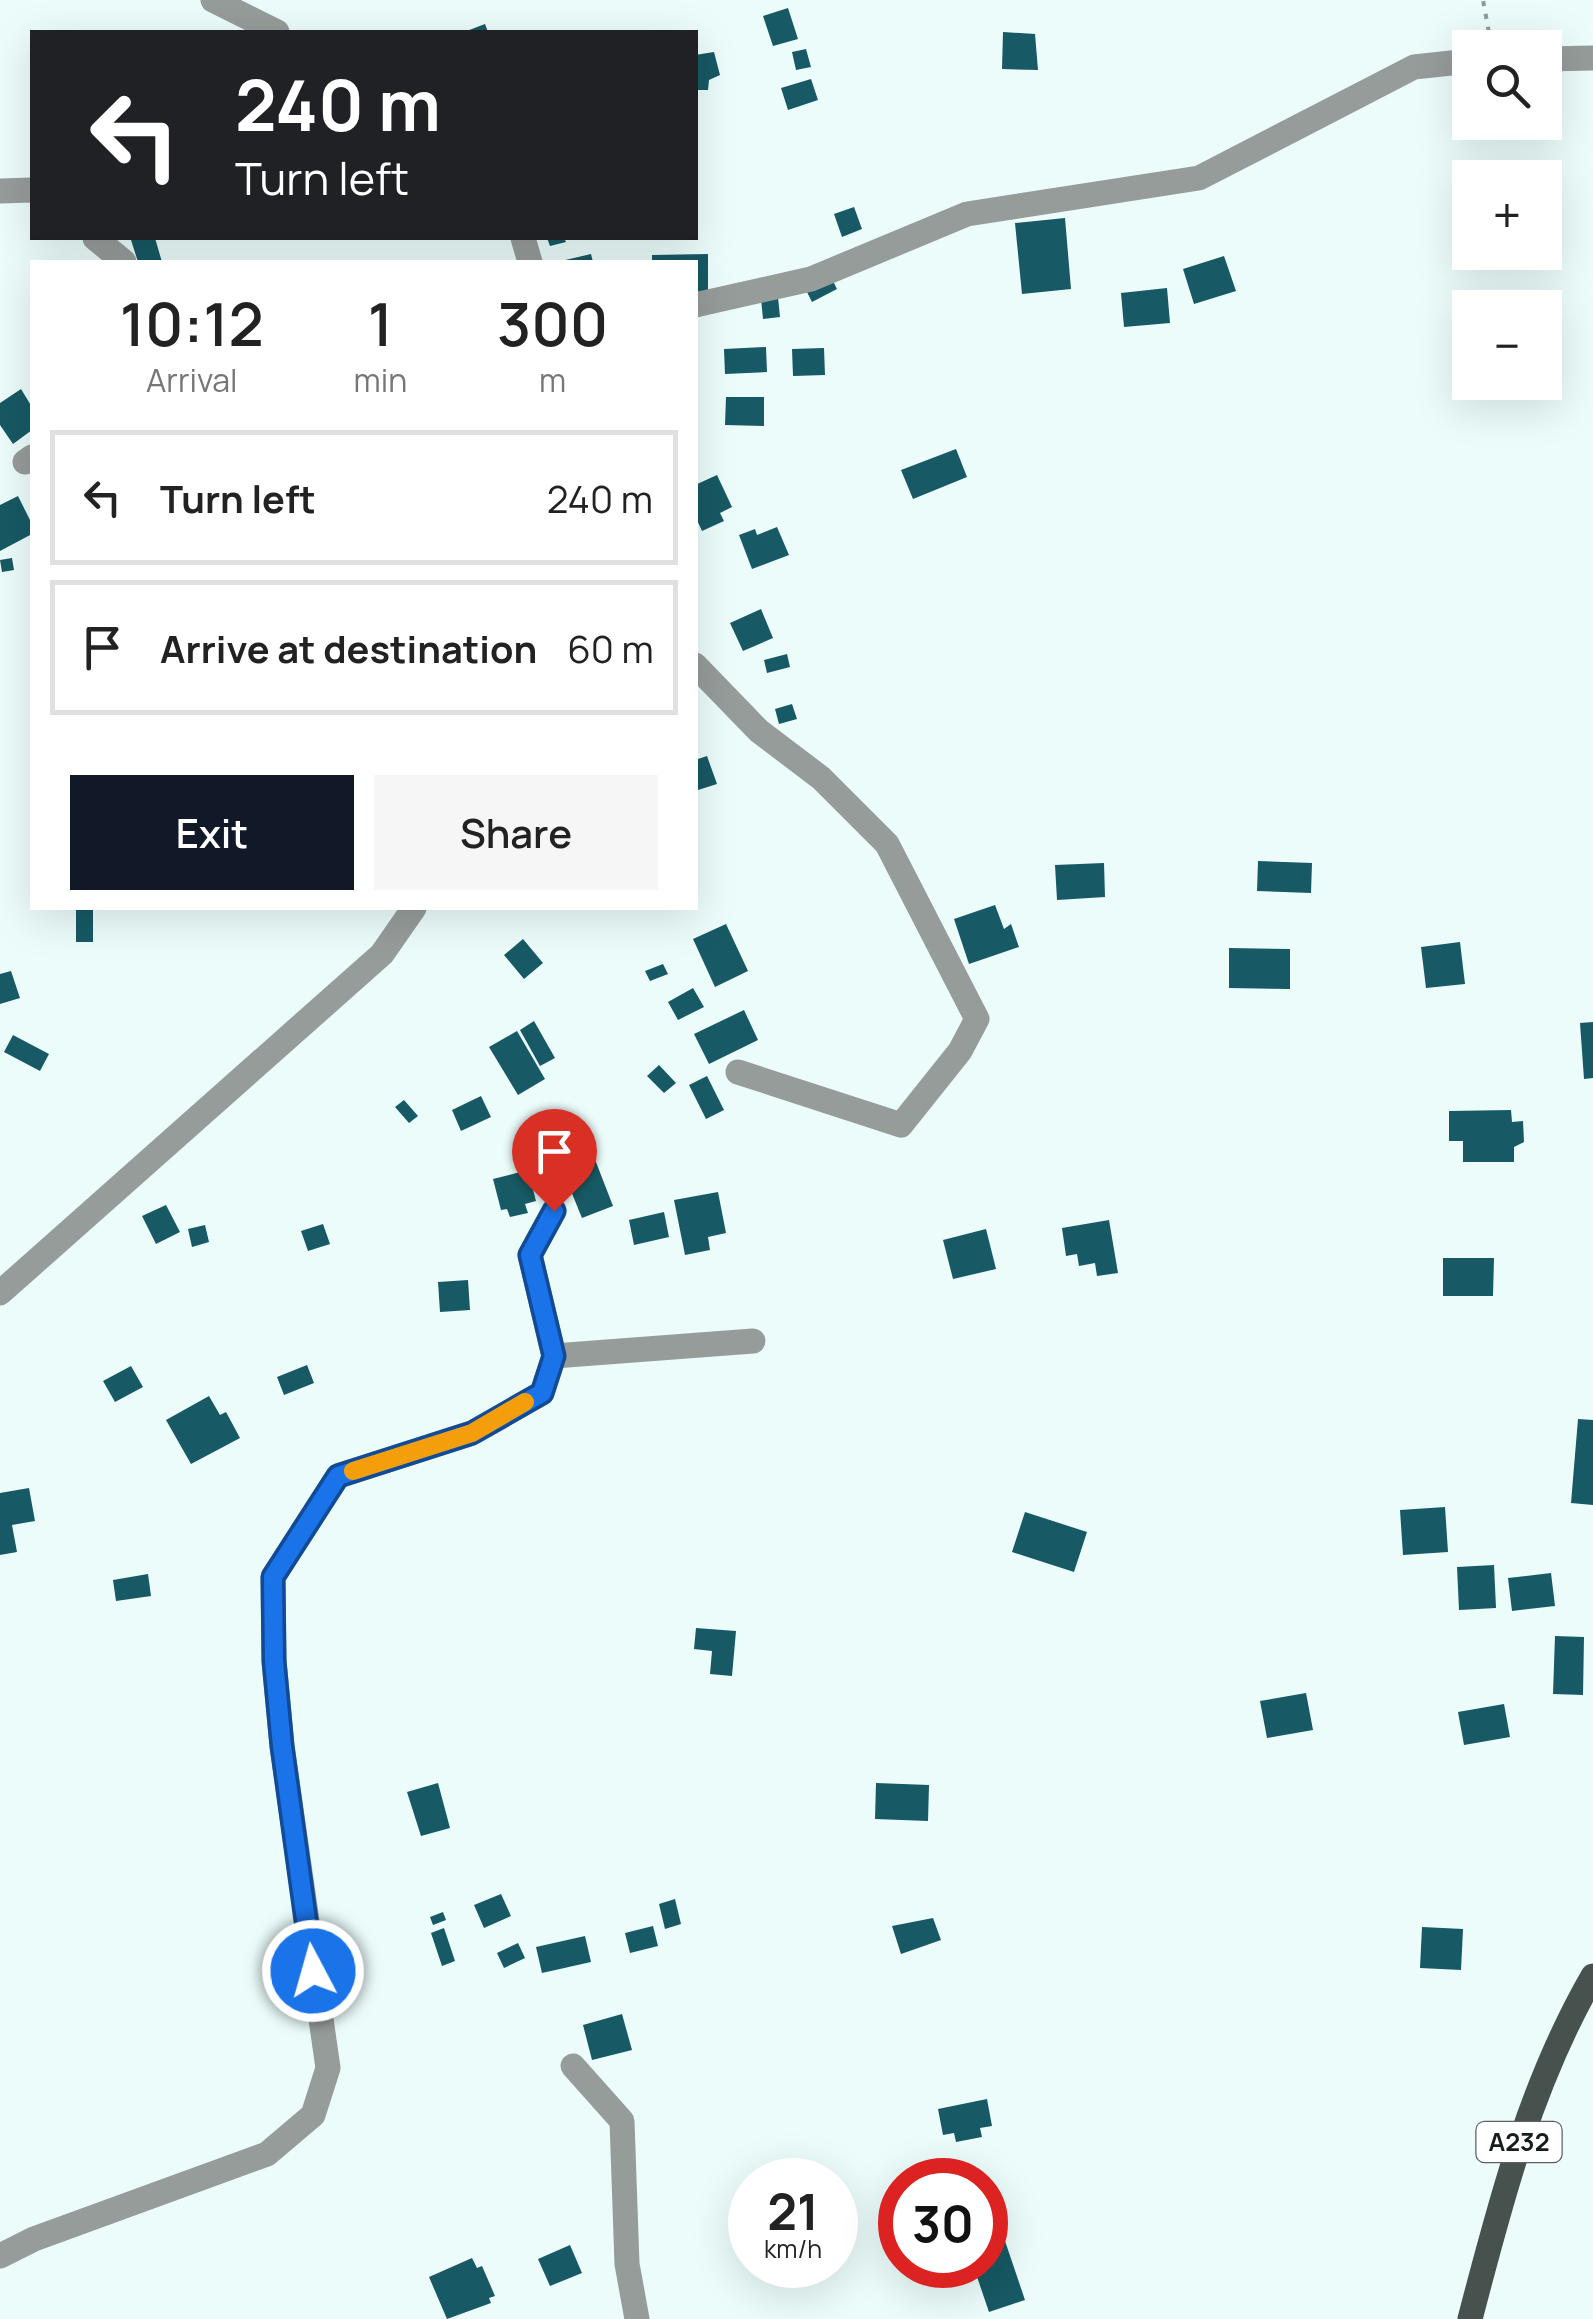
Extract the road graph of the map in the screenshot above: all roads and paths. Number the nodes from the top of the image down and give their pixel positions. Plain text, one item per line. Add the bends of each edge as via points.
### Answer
1 (213, 0) edge
2 (1483, 0) edge
3 (274, 30) edge
4 (1488, 30) edge
5 (1593, 58) edge
6 (1562, 59) edge
7 (1452, 63) edge
8 (30, 190) edge
9 (0, 191) edge
10 (97, 240) edge
11 (122, 260) edge
12 (698, 304) edge
13 (698, 668) edge
14 (413, 910) edge
15 (738, 1072) dead end
16 (554, 1211) dead end
17 (0, 1292) edge
18 (752, 1341) dead end
19 (554, 1356) junction
20 (1593, 1976) edge
21 (573, 2066) dead end
22 (0, 2256) edge
23 (636, 2319) edge
24 (1470, 2319) edge

1 - 3 street
2 - 4 path
5 - 6 street
7 - 12 street via 1414,67 1198,178 968,214 811,278
8 - 9 street
10 - 11 street
13 - 15 street via 758,731 821,778 887,844 977,1019 901,1126
14 - 17 street via 382,954
16 - 19 street via 530,1255
18 - 19 street
19 - 22 street via 542,1393 472,1433 338,1476 273,1577 282,1746 328,2068 313,2115 267,2154
20 - 24 main road, A232 via 1536,2092
21 - 23 street via 622,2122 626,2264

